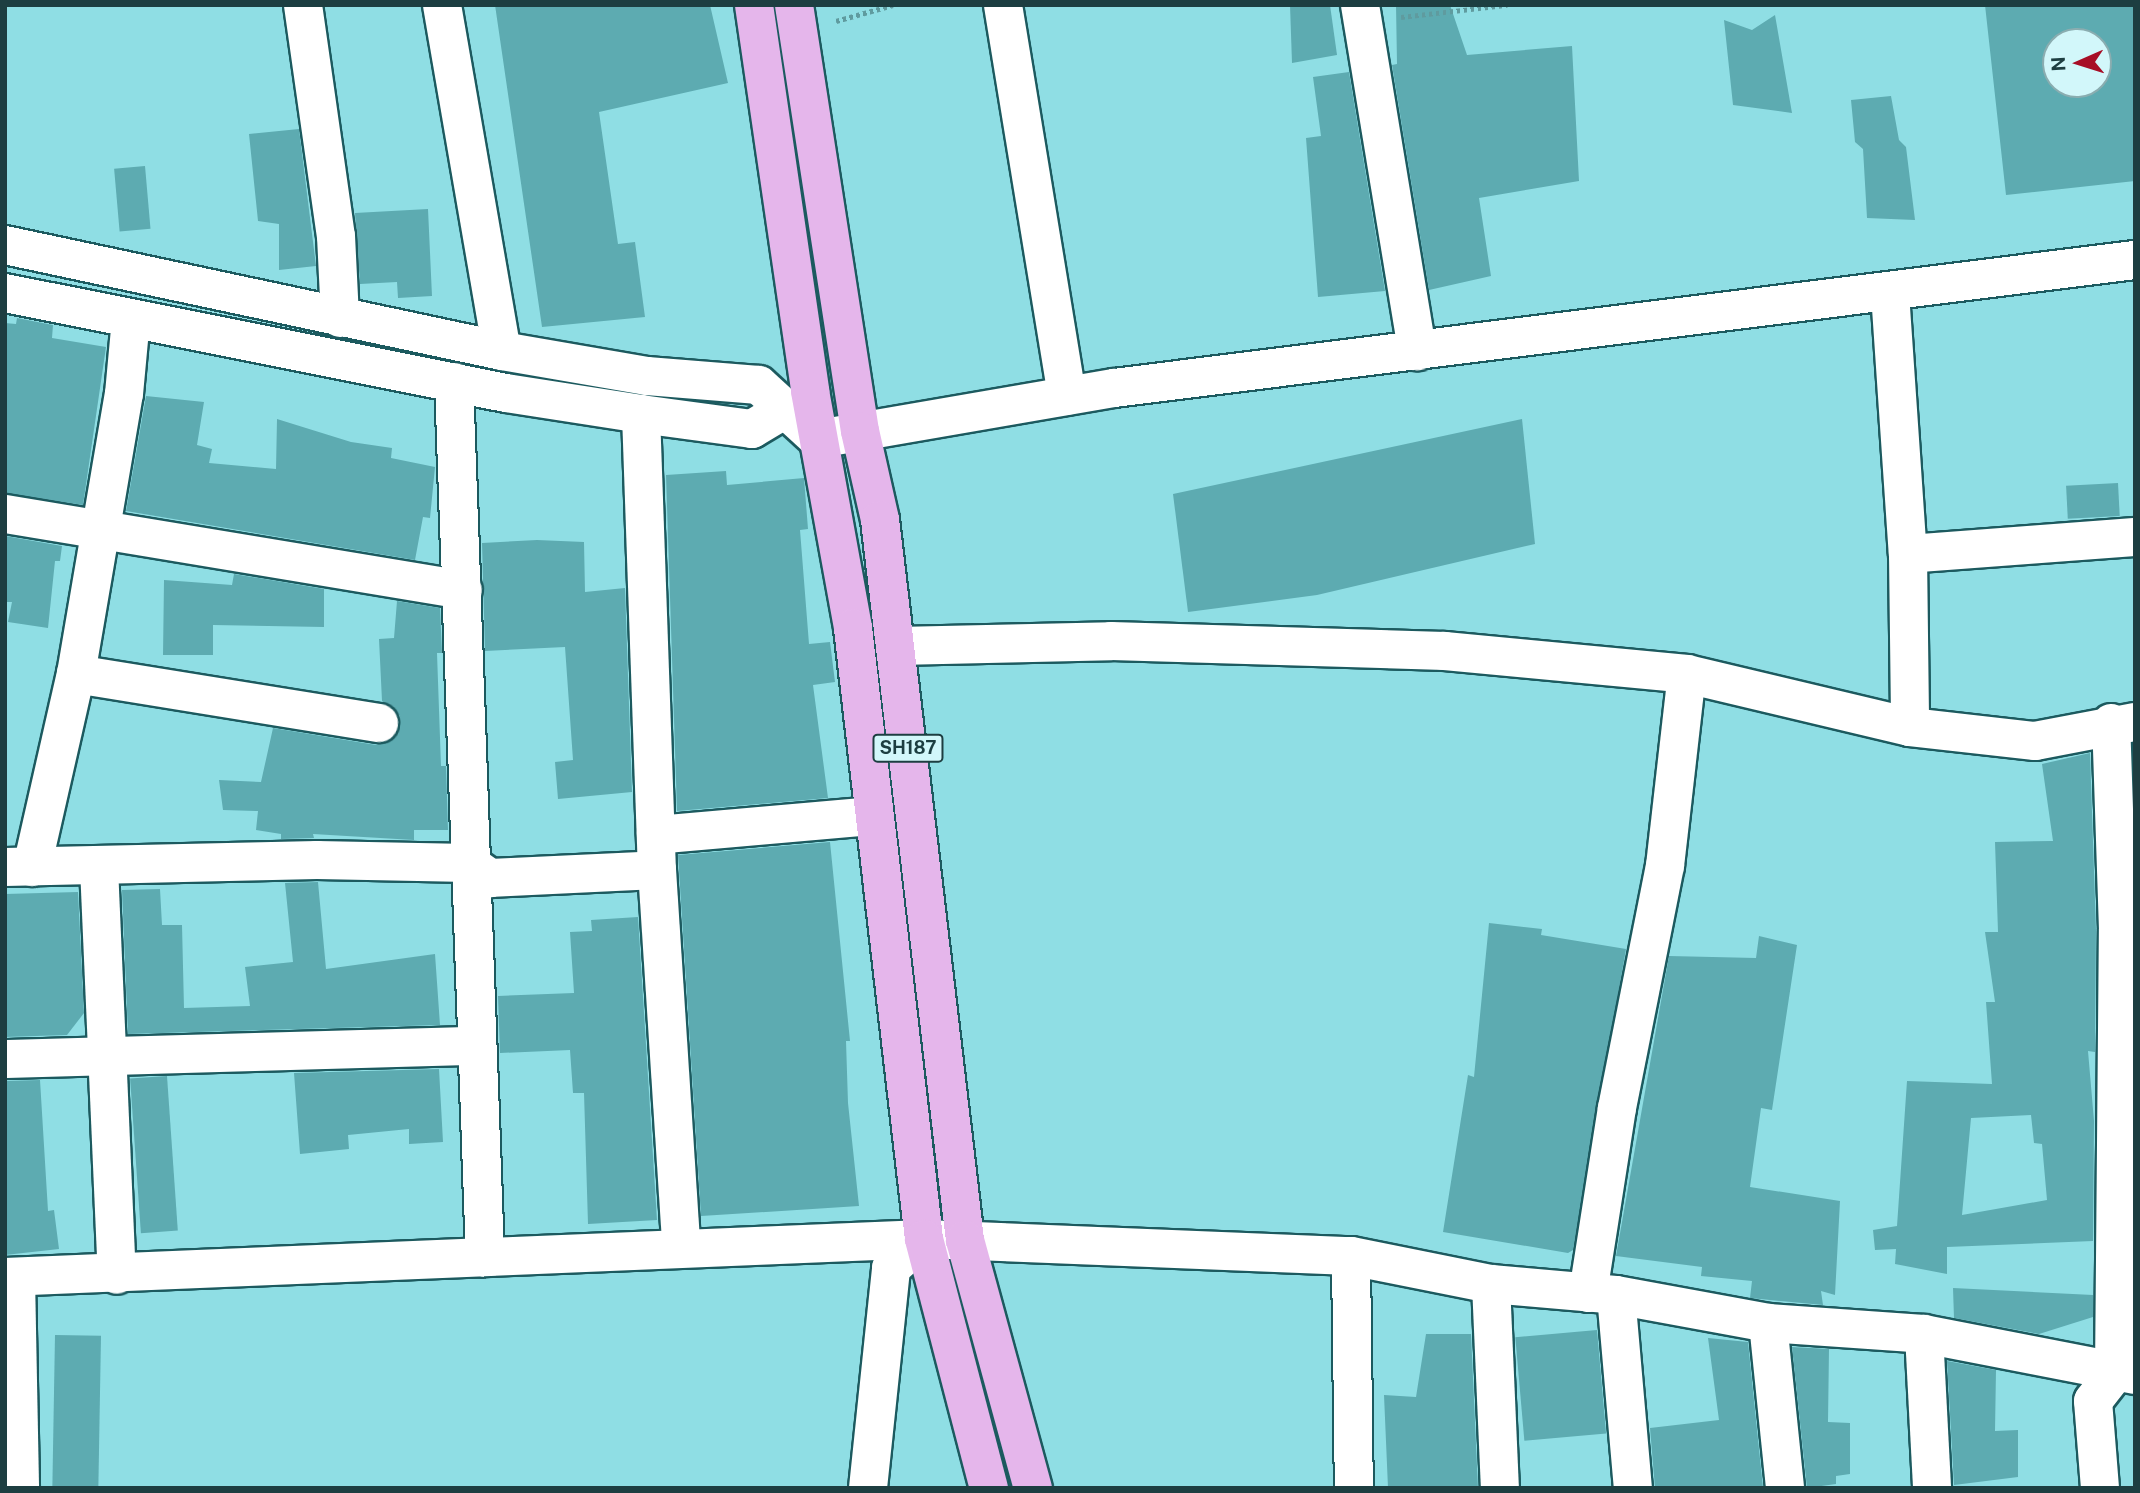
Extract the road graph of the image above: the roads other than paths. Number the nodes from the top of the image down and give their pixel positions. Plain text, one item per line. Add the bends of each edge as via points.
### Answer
1 (303, 5) edge
2 (442, 5) edge
3 (754, 5) edge
4 (1003, 5) edge
5 (1361, 13) edge
6 (796, 18) edge
7 (5, 245) edge
8 (2135, 260) edge
9 (5, 292) edge
10 (1890, 293) junction
11 (131, 318) junction
12 (340, 318) junction
13 (502, 351) junction
14 (1418, 351) junction
15 (454, 382) junction
16 (1067, 396) junction
17 (785, 409) junction
18 (641, 414) junction
19 (860, 431) junction
20 (818, 439) junction
21 (5, 514) edge
22 (101, 533) junction
23 (2135, 537) edge
24 (1908, 554) junction
25 (463, 590) junction
26 (897, 646) junction
27 (76, 674) junction
28 (1687, 674) junction
29 (2123, 722) edge
30 (379, 723) dead end
31 (1910, 727) junction
32 (872, 816) junction
33 (657, 852) junction
34 (469, 863) junction
35 (19, 867) edge
36 (99, 867) junction
37 (475, 1046) junction
38 (110, 1055) junction
39 (5, 1059) edge
40 (924, 1239) junction
41 (965, 1240) junction
42 (681, 1246) junction
43 (1351, 1256) junction
44 (485, 1257) junction
45 (117, 1275) junction
46 (10, 1277) edge
47 (1491, 1284) junction
48 (1602, 1294) junction
49 (1768, 1323) junction
50 (1924, 1334) junction
51 (2124, 1375) edge
52 (20, 1488) edge
53 (868, 1488) edge
54 (989, 1488) edge
55 (1033, 1488) edge
56 (1354, 1488) edge
57 (1500, 1488) edge
58 (1633, 1488) edge
59 (1785, 1488) edge
60 (1932, 1488) edge
61 (2100, 1488) edge

1 - 12 street via 336,236
2 - 13 street
3 - 20 main road, SH187
4 - 16 street
5 - 14 street
6 - 19 main road, SH187
7 - 12 street
8 - 10 street
9 - 11 street
10 - 14 street
10 - 24 street
11 - 15 street
11 - 22 street via 124,394
12 - 13 street
13 - 17 street via 647,376 759,385
14 - 16 street
15 - 18 street
15 - 25 street
16 - 19 street
17 - 18 street via 752,429
17 - 20 street
18 - 33 street
19 - 20 street
19 - 26 main road, SH187 via 880,520
20 - 32 main road, SH187 via 853,628
21 - 22 street
22 - 25 street
22 - 27 street
23 - 24 street
24 - 31 street
25 - 34 street
26 - 28 street via 1111,641 1281,644 1445,651
26 - 41 main road, SH187
27 - 30 street
27 - 35 street
28 - 31 street
28 - 48 street via 1665,866 1617,1108
29 - 31 street via 2035,741
29 - 51 street via 2118,930
32 - 33 street
32 - 40 main road, SH187
33 - 34 street via 489,878
33 - 42 street
34 - 36 street via 317,860
34 - 37 street
35 - 36 street
36 - 38 street
37 - 38 street
37 - 44 street
38 - 39 street
38 - 45 street
40 - 41 street
40 - 42 street
40 - 53 street via 891,1268
40 - 54 main road, SH187
41 - 43 street
41 - 55 main road, SH187
42 - 44 street
43 - 47 street
43 - 56 street
44 - 45 street
45 - 46 street
46 - 52 street
47 - 48 street
47 - 57 street
48 - 49 street
48 - 58 street
49 - 50 street
49 - 59 street
50 - 51 street
50 - 60 street
51 - 61 street via 2093,1401

